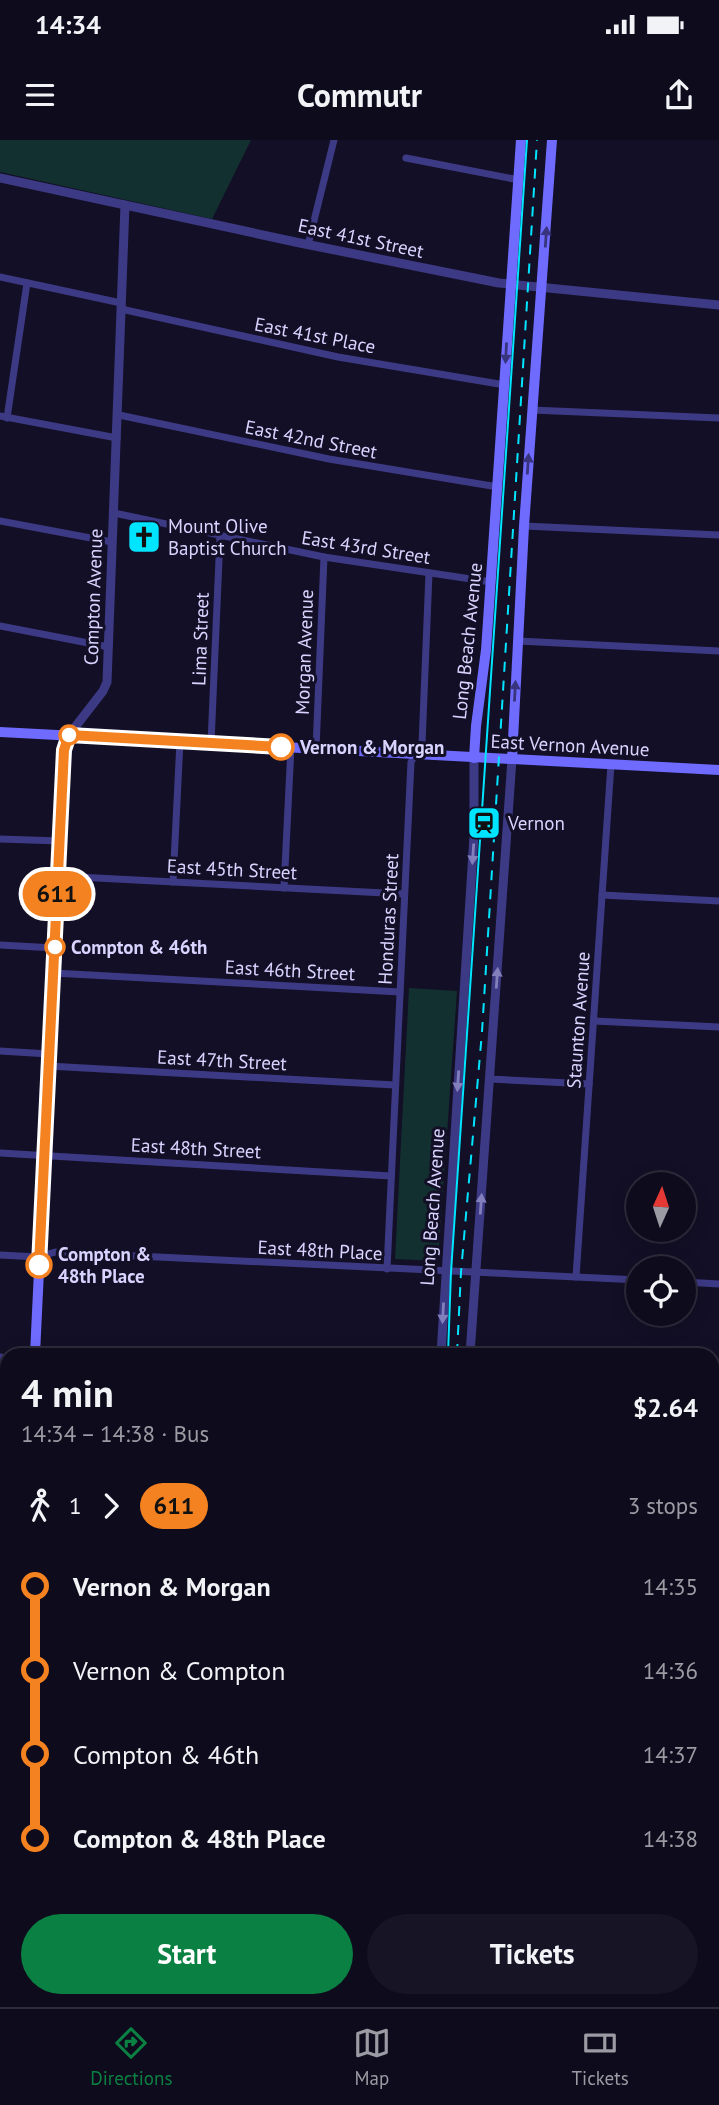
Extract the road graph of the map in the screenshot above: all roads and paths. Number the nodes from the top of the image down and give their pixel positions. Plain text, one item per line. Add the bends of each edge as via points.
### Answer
1 (334, 140) edge
2 (521, 140) edge
3 (552, 140) edge
4 (406, 158) dead end
5 (0, 178) edge
6 (519, 180) junction
7 (125, 205) junction
8 (308, 245) junction
9 (0, 277) edge
10 (27, 283) junction
11 (510, 285) junction
12 (542, 287) junction
13 (719, 305) edge
14 (121, 306) junction
15 (505, 385) junction
16 (532, 410) junction
17 (118, 415) junction
18 (3, 417) edge
19 (719, 418) edge
20 (117, 438) junction
21 (498, 487) junction
22 (114, 513) junction
23 (0, 521) edge
24 (524, 526) junction
25 (719, 535) edge
26 (220, 536) junction
27 (112, 542) junction
28 (324, 557) junction
29 (429, 573) junction
30 (491, 582) junction
31 (0, 626) edge
32 (518, 641) junction
33 (108, 647) junction
34 (719, 651) edge
35 (0, 732) edge
36 (69, 735) junction
37 (180, 741) junction
38 (211, 743) junction
39 (292, 747) junction
40 (316, 749) junction
41 (415, 754) junction
42 (474, 758) junction
43 (512, 760) junction
44 (611, 764) junction
45 (719, 770) edge
46 (0, 839) edge
47 (60, 841) junction
48 (58, 876) junction
49 (173, 882) junction
50 (284, 888) junction
51 (404, 894) junction
52 (602, 895) junction
53 (719, 901) edge
54 (0, 945) edge
55 (55, 948) junction
56 (53, 973) junction
57 (400, 992) junction
58 (594, 1021) junction
59 (719, 1027) edge
60 (0, 1051) edge
61 (49, 1054) junction
62 (48, 1066) junction
63 (490, 1079) junction
64 (589, 1084) junction
65 (395, 1085) junction
66 (0, 1153) edge
67 (44, 1155) junction
68 (391, 1176) junction
69 (0, 1255) edge
70 (39, 1257) junction
71 (387, 1269) junction
72 (445, 1272) junction
73 (476, 1273) junction
74 (576, 1277) junction
75 (626, 1279) edge
76 (696, 1283) edge
77 (719, 1284) edge
78 (35, 1348) edge
79 (441, 1348) edge
80 (470, 1348) edge

1 - 8 street
2 - 6 main road, Long Beach Avenue
12 -> 3 main road
4 - 6 street
5 - 7 street, East 41st Street
6 - 11 main road, Long Beach Avenue
7 - 8 street, East 41st Street
7 - 14 street, Compton Avenue
8 - 11 street, East 41st Street
9 - 10 street, East 41st Place
10 - 14 street, East 41st Place
10 - 18 street
11 - 12 street, East 41st Street
11 -> 15 main road, Long Beach Avenue
12 - 13 street, East 41st Street
12 - 16 main road
14 - 15 street, East 41st Place via 338,357
14 - 17 street, Compton Avenue
15 - 21 main road, Long Beach Avenue
16 - 19 street
24 -> 16 main road
17 - 20 street, Compton Avenue
17 - 21 street, East 42nd Street via 329,459
18 - 20 street
20 - 22 street, Compton Avenue
21 - 30 main road, Long Beach Avenue
22 - 26 street, East 43rd Street
22 - 27 street, Compton Avenue
23 - 27 street
24 - 25 street
24 - 32 main road
26 - 28 street, East 43rd Street
26 - 38 street, Lima Street
27 - 33 street, Compton Avenue
28 - 29 street, East 43rd Street
28 - 40 street, Morgan Avenue
29 - 30 street, East 43rd Street
29 - 41 street, Honduras Street via 422,744
30 - 42 main road, Long Beach Avenue
31 - 33 street
32 - 34 street
43 -> 32 main road
33 - 36 street, Compton Avenue via 106,686
35 - 36 main road, East Vernon Avenue
36 - 37 main road, East Vernon Avenue
36 - 47 main road, Compton Avenue via 64,750
37 - 38 main road, East Vernon Avenue
37 - 49 street
38 - 39 main road, East Vernon Avenue
39 - 40 main road, East Vernon Avenue
39 - 50 street
40 - 41 main road, East Vernon Avenue
41 - 42 main road, East Vernon Avenue
41 - 51 street, Honduras Street
42 - 43 main road, East Vernon Avenue
42 -> 72 street, Long Beach Avenue via 474,836
43 - 44 main road, East Vernon Avenue
63 -> 43 street
44 - 45 main road, East Vernon Avenue
44 - 52 street, Staunton Avenue
46 - 47 street
47 - 48 main road, Compton Avenue
48 - 49 street, East 45th Street
48 - 55 main road, Compton Avenue
49 - 50 street, East 45th Street
50 - 51 street, East 45th Street
51 - 57 street, Honduras Street
52 - 53 street
52 - 58 street, Staunton Avenue
54 - 55 street
55 - 56 main road, Compton Avenue
56 - 57 street, East 46th Street
56 - 61 main road, Compton Avenue
57 - 65 street, Honduras Street
58 - 59 street
58 - 64 street, Staunton Avenue
60 - 61 street
61 - 62 main road, Compton Avenue
62 - 65 street, East 47th Street
62 - 67 main road, Compton Avenue
63 - 64 street
73 -> 63 street
64 - 74 street, Staunton Avenue
65 - 68 street, Honduras Street
66 - 67 street, East 48th Street
67 - 68 street, East 48th Street
67 - 70 main road, Compton Avenue
68 - 71 street, Honduras Street
69 - 70 street, East 48th Place
70 - 71 street, East 48th Place via 55,1252
70 - 78 main road, Compton Avenue
71 - 72 street, East 48th Place
72 - 73 street, East 48th Place
72 -> 79 street, Long Beach Avenue
73 - 74 street, East 48th Place
73 - 80 street
74 - 75 street, East 48th Place
76 - 77 street

